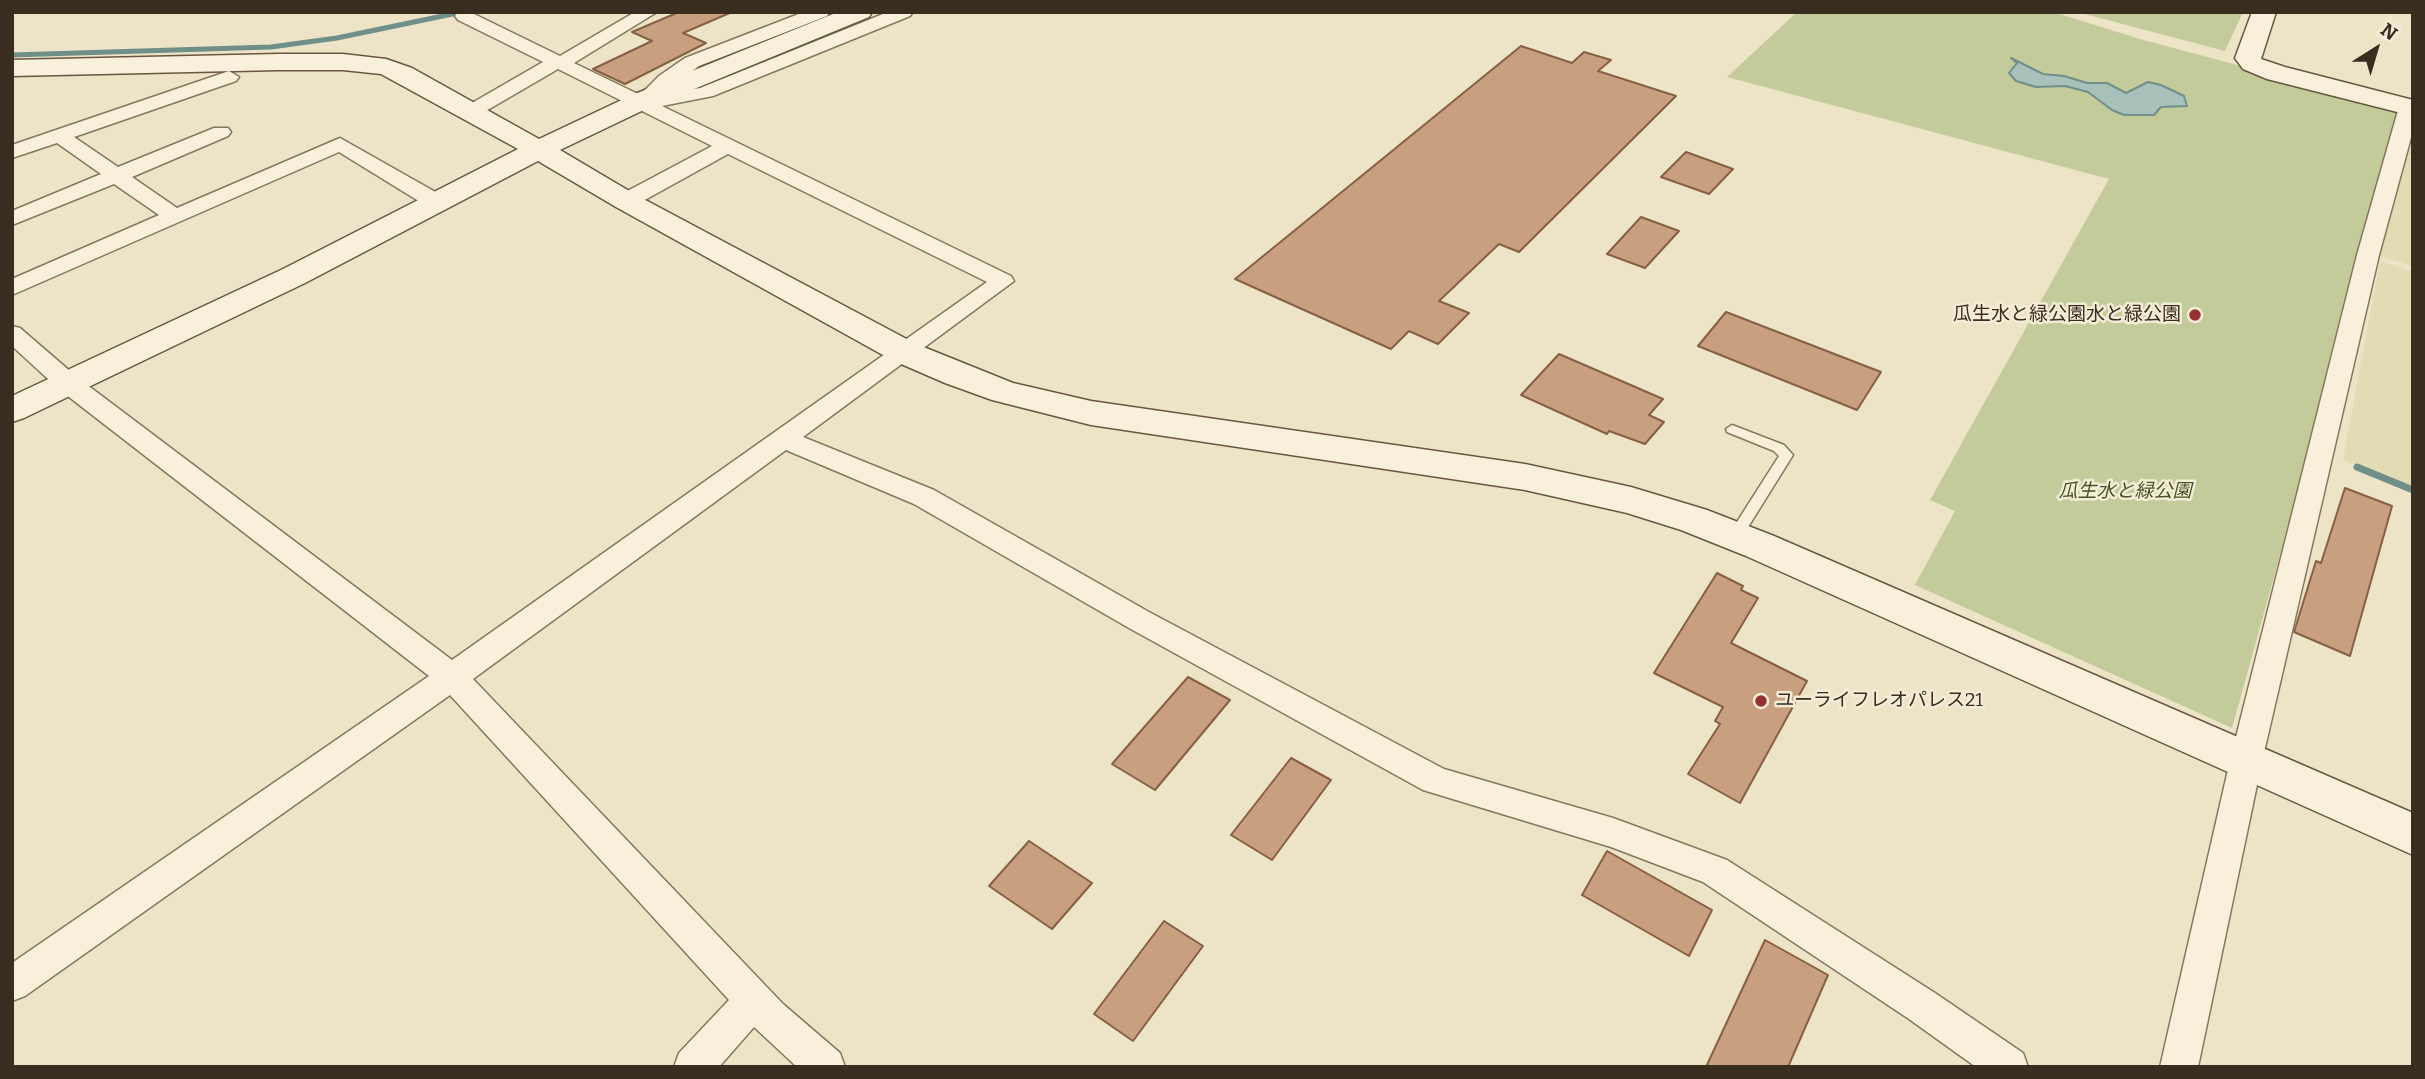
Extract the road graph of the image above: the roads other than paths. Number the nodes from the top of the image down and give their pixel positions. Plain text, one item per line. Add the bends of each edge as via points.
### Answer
1 (648, 12) edge
2 (821, 12) edge
3 (860, 12) edge
4 (904, 12) edge
5 (2264, 12) edge
6 (464, 16) dead end
7 (559, 62) junction
8 (12, 68) edge
9 (229, 77) dead end
10 (643, 100) junction
11 (2411, 107) edge
12 (472, 111) junction
13 (221, 131) dead end
14 (58, 135) junction
15 (727, 146) junction
16 (538, 150) junction
17 (12, 152) edge
18 (116, 176) junction
19 (626, 201) junction
20 (438, 203) junction
21 (174, 216) junction
22 (12, 219) edge
23 (12, 288) edge
24 (12, 333) edge
25 (904, 352) junction
26 (69, 384) junction
27 (12, 410) edge
28 (1732, 429) dead end
29 (783, 439) junction
30 (1734, 536) junction
31 (452, 677) junction
32 (2246, 761) junction
33 (2413, 835) edge
34 (12, 984) edge
35 (754, 1000) junction
36 (693, 1067) edge
37 (826, 1067) edge
38 (2009, 1067) edge
39 (2179, 1067) edge

1 - 7 street
2 - 10 street via 692,62
3 - 10 street
4 - 10 street via 706,92
5 - 11 street via 2249,51 2252,64 2346,95
6 - 7 street
7 - 10 street
7 - 12 street
8 - 12 street via 368,64 403,74
9 - 14 street
10 - 15 street
10 - 16 street
11 - 32 street via 2365,268
12 - 16 street
13 - 18 street
14 - 17 street
14 - 18 street
15 - 19 street
15 - 25 street via 1003,281
16 - 19 street
16 - 20 street
18 - 21 street
18 - 22 street
19 - 25 street
20 - 21 street via 340,144
20 - 26 street
21 - 23 street
24 - 26 street
25 - 29 street
25 - 30 street via 1046,404 1576,486
26 - 27 street
26 - 31 street
28 - 30 lane via 1786,455
29 - 31 street
29 - 38 street via 924,497 1435,780 1613,833 1715,872
30 - 32 street
31 - 34 street
31 - 35 street
32 - 33 street
32 - 39 street
35 - 36 street
35 - 37 street

